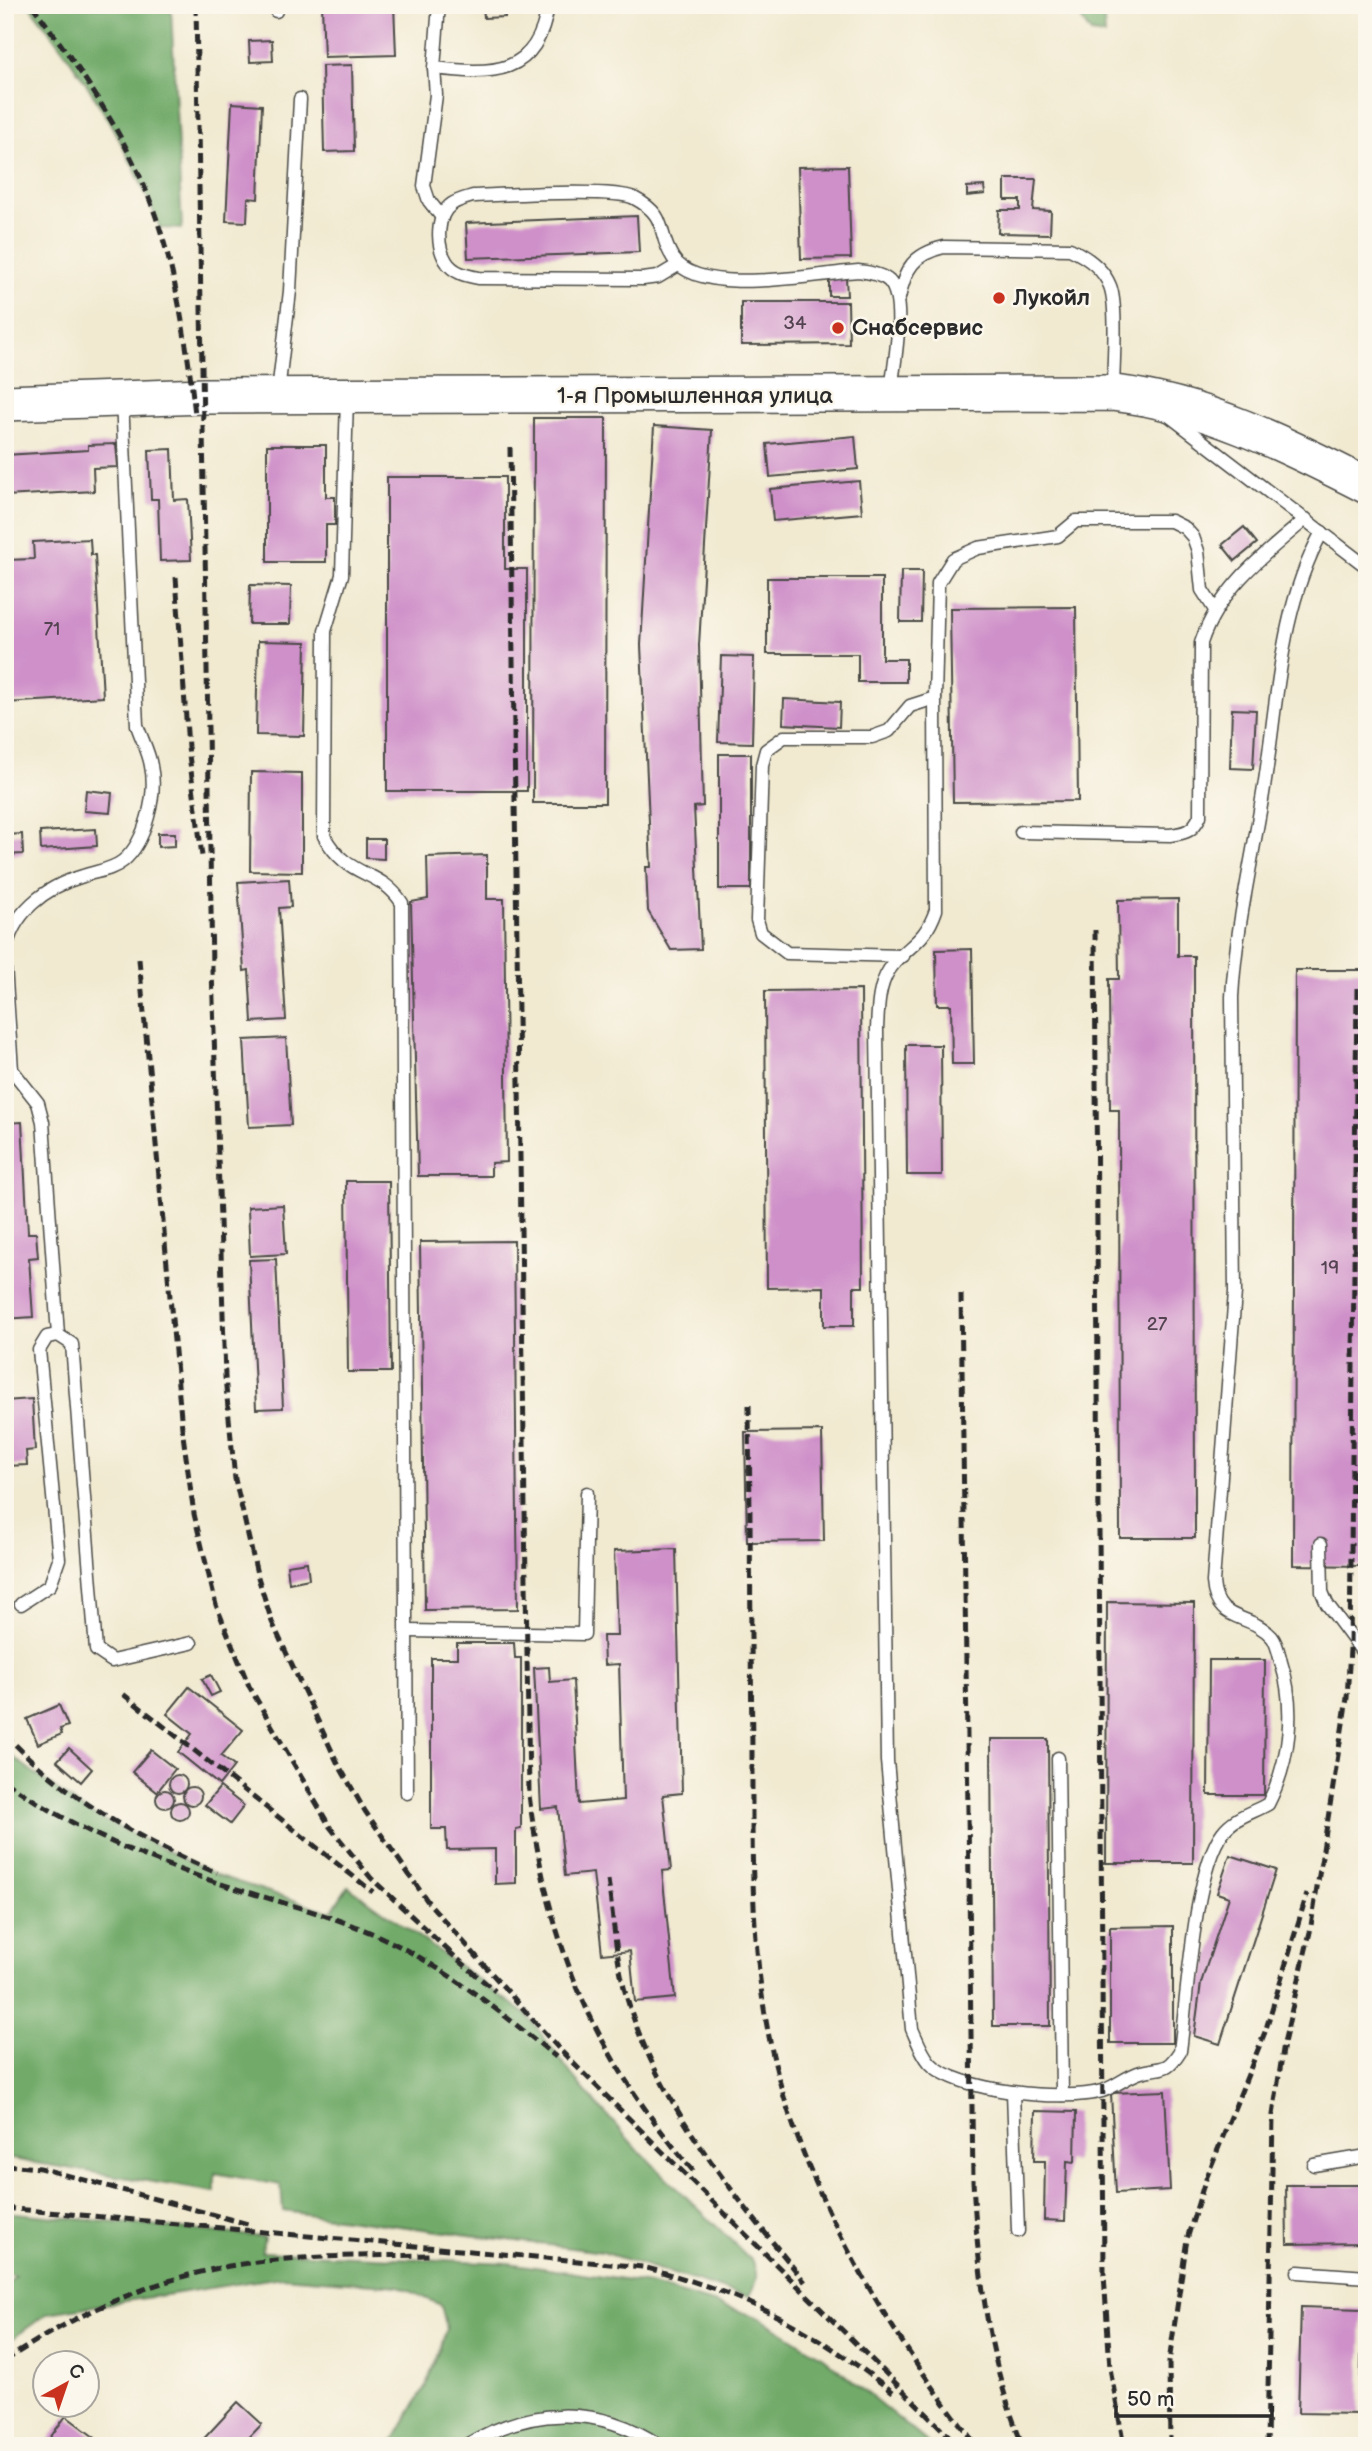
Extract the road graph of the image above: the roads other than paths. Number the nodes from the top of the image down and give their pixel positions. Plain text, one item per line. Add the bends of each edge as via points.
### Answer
1 (439, 5) edge
2 (548, 5) edge
3 (434, 68) junction
4 (300, 99) dead end
5 (441, 216) junction
6 (678, 265) junction
7 (899, 298) junction
8 (891, 395) junction
9 (1128, 395) junction
10 (278, 396) junction
11 (122, 397) junction
12 (347, 397) junction
13 (5, 403) edge
14 (1367, 486) edge
15 (1306, 519) junction
16 (1322, 532) junction
17 (1367, 567) edge
18 (1215, 610) junction
19 (935, 698) junction
20 (1021, 832) dead end
21 (5, 954) edge
22 (902, 956) junction
23 (5, 965) edge
24 (58, 1335) junction
25 (587, 1493) dead end
26 (1321, 1544) dead end
27 (21, 1604) dead end
28 (408, 1631) junction
29 (191, 1643) dead end
30 (1367, 1658) edge
31 (1058, 1758) dead end
32 (407, 1793) dead end
33 (1013, 2092) junction
34 (1062, 2095) junction
35 (1367, 2156) edge
36 (1314, 2165) dead end
37 (1017, 2231) dead end
38 (1298, 2272) dead end
39 (1367, 2277) edge
40 (465, 2446) edge
41 (660, 2446) edge

1 - 3 lane
2 - 3 lane via 535,46 518,62 500,71 480,73
3 - 5 lane via 436,95 424,186
4 - 10 lane via 290,291
5 - 6 lane via 451,204 473,195 621,194 648,207 662,222 669,251
5 - 6 lane via 440,247 446,262 462,275 643,279 659,277
6 - 7 lane via 701,279 724,282 873,273 889,281
7 - 8 lane
7 - 9 lane via 904,273 917,257 931,250 1070,249 1101,271 1111,288
8 - 9 main road, 1-я Промышленная улица
8 - 12 main road, 1-я Промышленная улица
9 - 14 main road, 1-я Промышленная улица via 1226,421
9 - 15 lane
10 - 11 main road, 1-я Промышленная улица
10 - 12 main road, 1-я Промышленная улица
11 - 13 main road, 1-я Промышленная улица
11 - 21 lane via 137,725 153,783 148,810 140,836 124,860 46,891 22,913 8,937
12 - 28 lane via 342,575 325,631 324,836 346,865 386,883 402,903
15 - 16 lane
15 - 18 lane via 1245,573
16 - 17 lane
16 - 34 lane via 1303,574 1276,681 1265,781 1234,953 1235,1292 1213,1582 1220,1607 1274,1639 1287,1681 1287,1746 1268,1804 1223,1830 1209,1859 1198,1908 1180,2051 1172,2064 1140,2072 1101,2091
18 - 19 lane via 1202,590 1193,537 1171,520 1076,521 1058,536 978,548 953,559 937,583
18 - 20 lane via 1201,643 1200,816 1195,827 1170,835
19 - 22 lane via 936,910 929,931
19 - 22 lane via 910,706 889,731 873,737 784,737 765,750 762,765 757,920 761,933 788,953
22 - 33 lane via 881,988 877,1029 887,1761 912,2029 930,2064 971,2084
23 - 24 lane via 12,1070 38,1103 43,1122
24 - 27 lane via 47,1337 39,1350 59,1559 50,1585
24 - 29 lane via 72,1344 96,1650 111,1661
25 - 28 lane via 584,1634
26 - 30 lane via 1326,1604
28 - 32 lane
31 - 34 lane
33 - 34 lane
33 - 37 lane
35 - 36 lane
38 - 39 lane
40 - 41 lane via 502,2426 559,2414 611,2422

